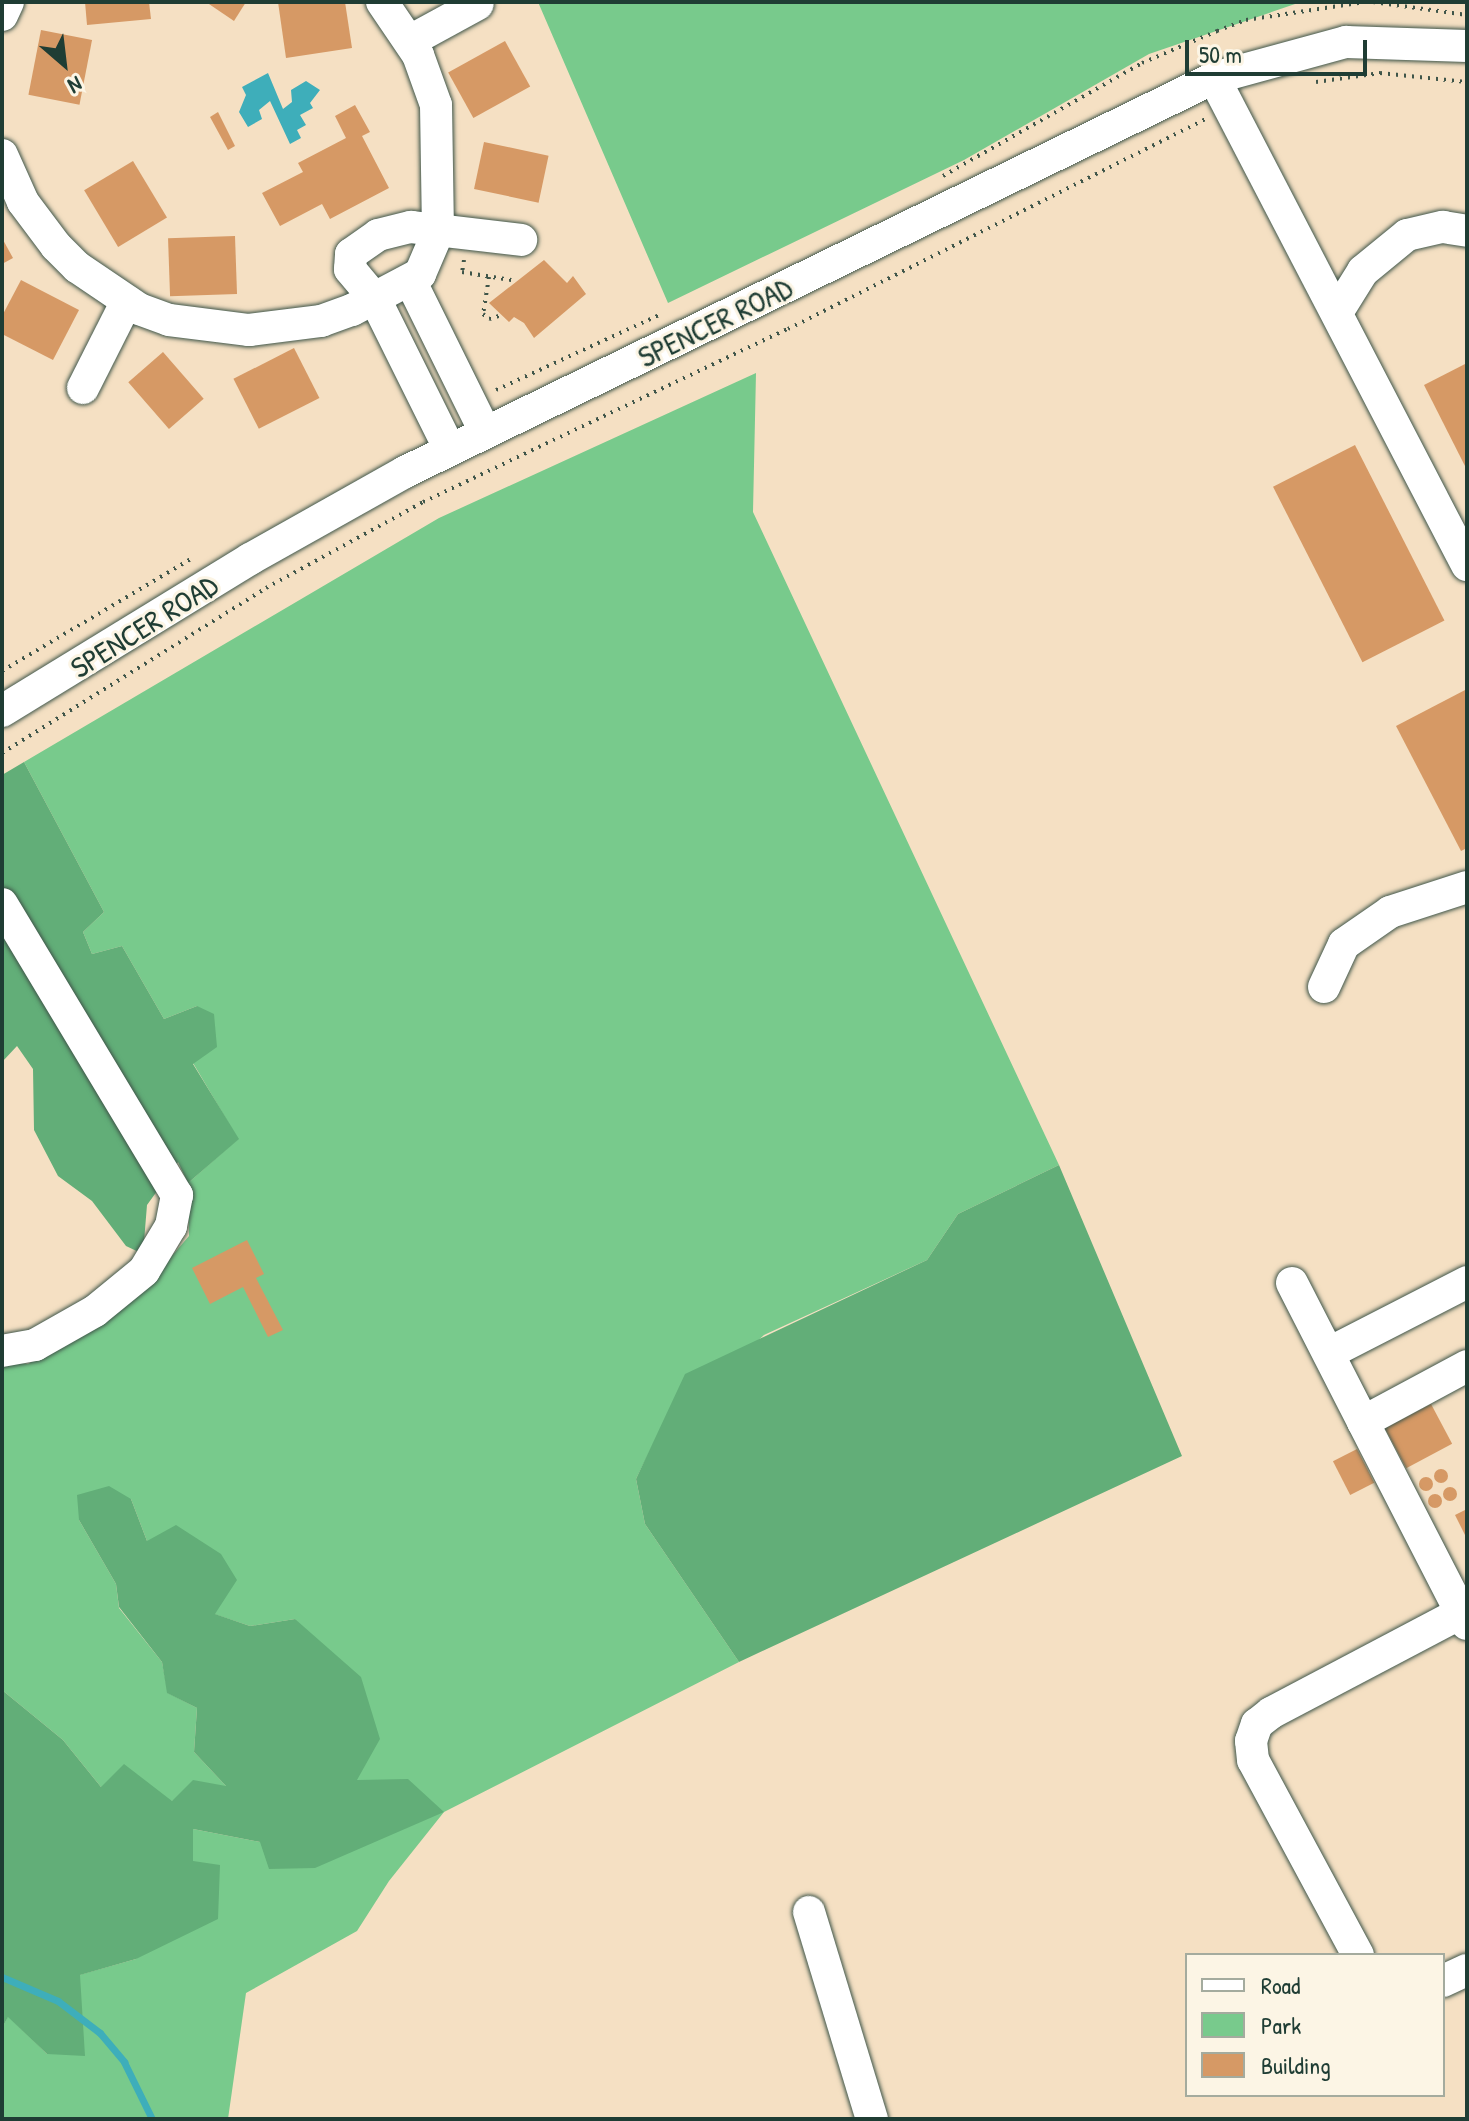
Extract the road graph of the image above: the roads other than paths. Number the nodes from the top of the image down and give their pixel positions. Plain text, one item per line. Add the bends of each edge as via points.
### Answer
1 (8, 2) edge
2 (382, 2) edge
3 (478, 4) dead end
4 (2, 15) edge
5 (410, 41) junction
6 (1467, 46) edge
7 (1214, 78) junction
8 (2, 155) edge
9 (1467, 231) edge
10 (453, 233) junction
11 (521, 240) dead end
12 (410, 280) junction
13 (375, 299) junction
14 (127, 301) junction
15 (1338, 311) junction
16 (83, 388) dead end
17 (485, 432) junction
18 (450, 450) junction
19 (1467, 565) edge
20 (2, 711) edge
21 (1467, 887) edge
22 (2, 904) edge
23 (1324, 987) dead end
24 (1467, 1282) edge
25 (1292, 1283) dead end
26 (2, 1351) edge
27 (1329, 1353) junction
28 (1467, 1366) edge
29 (1363, 1422) junction
30 (1464, 1618) edge
31 (809, 1912) dead end
32 (1357, 1953) edge
33 (1467, 1970) edge
34 (1445, 1980) edge
35 (872, 2119) edge

1 - 4 street
2 - 5 street
3 - 5 street
5 - 10 street via 430,82
6 - 7 street, SPENCER ROAD via 1346,42
7 - 15 street
7 - 17 street, SPENCER ROAD
8 - 14 street via 23,202 46,234 77,267
9 - 15 street via 1443,227 1407,235 1363,271
10 - 11 street
10 - 12 street
10 - 13 street via 411,227 361,243 351,254 350,269
12 - 13 street
12 - 17 street
13 - 14 street via 321,321 249,330 169,320
13 - 18 street
14 - 16 street
15 - 19 street
17 - 18 street, SPENCER ROAD
18 - 20 street, SPENCER ROAD via 250,559
21 - 23 street via 1390,912 1344,944
22 - 26 street via 177,1195 171,1226 144,1271 71,1325 35,1345
24 - 27 street
25 - 27 street
27 - 29 street
28 - 29 street
29 - 30 street
30 - 32 street via 1271,1713 1257,1724 1251,1741 1253,1760
31 - 35 street
33 - 34 street

